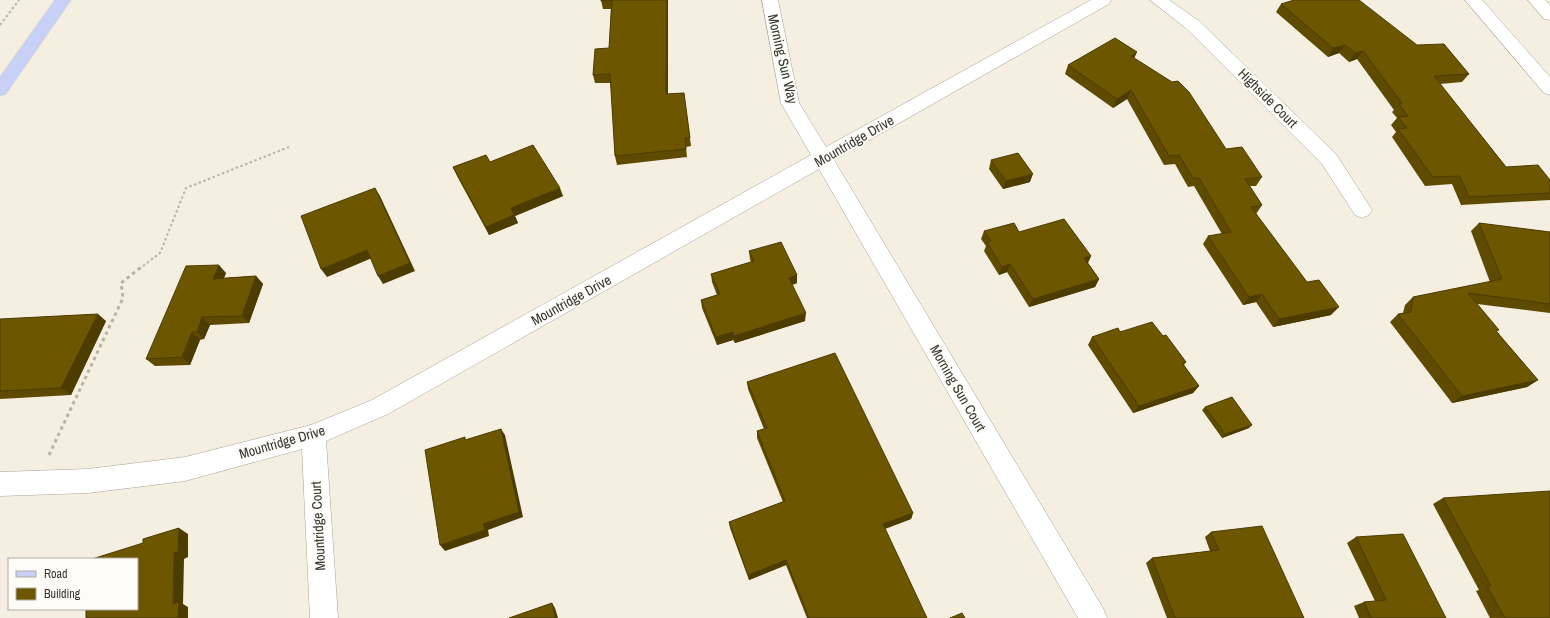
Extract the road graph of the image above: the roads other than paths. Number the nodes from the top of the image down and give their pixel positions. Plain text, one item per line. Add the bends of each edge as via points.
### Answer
1 (63, 0) edge
2 (770, 0) edge
3 (1103, 0) edge
4 (1158, 0) edge
5 (1473, 0) edge
6 (1536, 0) edge
7 (1550, 15) edge
8 (1550, 89) edge
9 (0, 90) edge
10 (823, 158) junction
11 (1362, 210) dead end
12 (313, 435) junction
13 (0, 484) edge
14 (324, 618) edge
15 (1093, 618) edge

1 - 9 main road
2 - 10 street, Morning Sun Way via 790,103
3 - 10 street, Mountridge Drive
4 - 11 street, Highside Court via 1193,25 1329,159
5 - 8 street
6 - 7 street
10 - 12 street, Mountridge Drive via 380,408
10 - 15 street, Morning Sun Court
12 - 13 street, Mountridge Drive via 185,469 88,481
12 - 14 street, Mountridge Court

